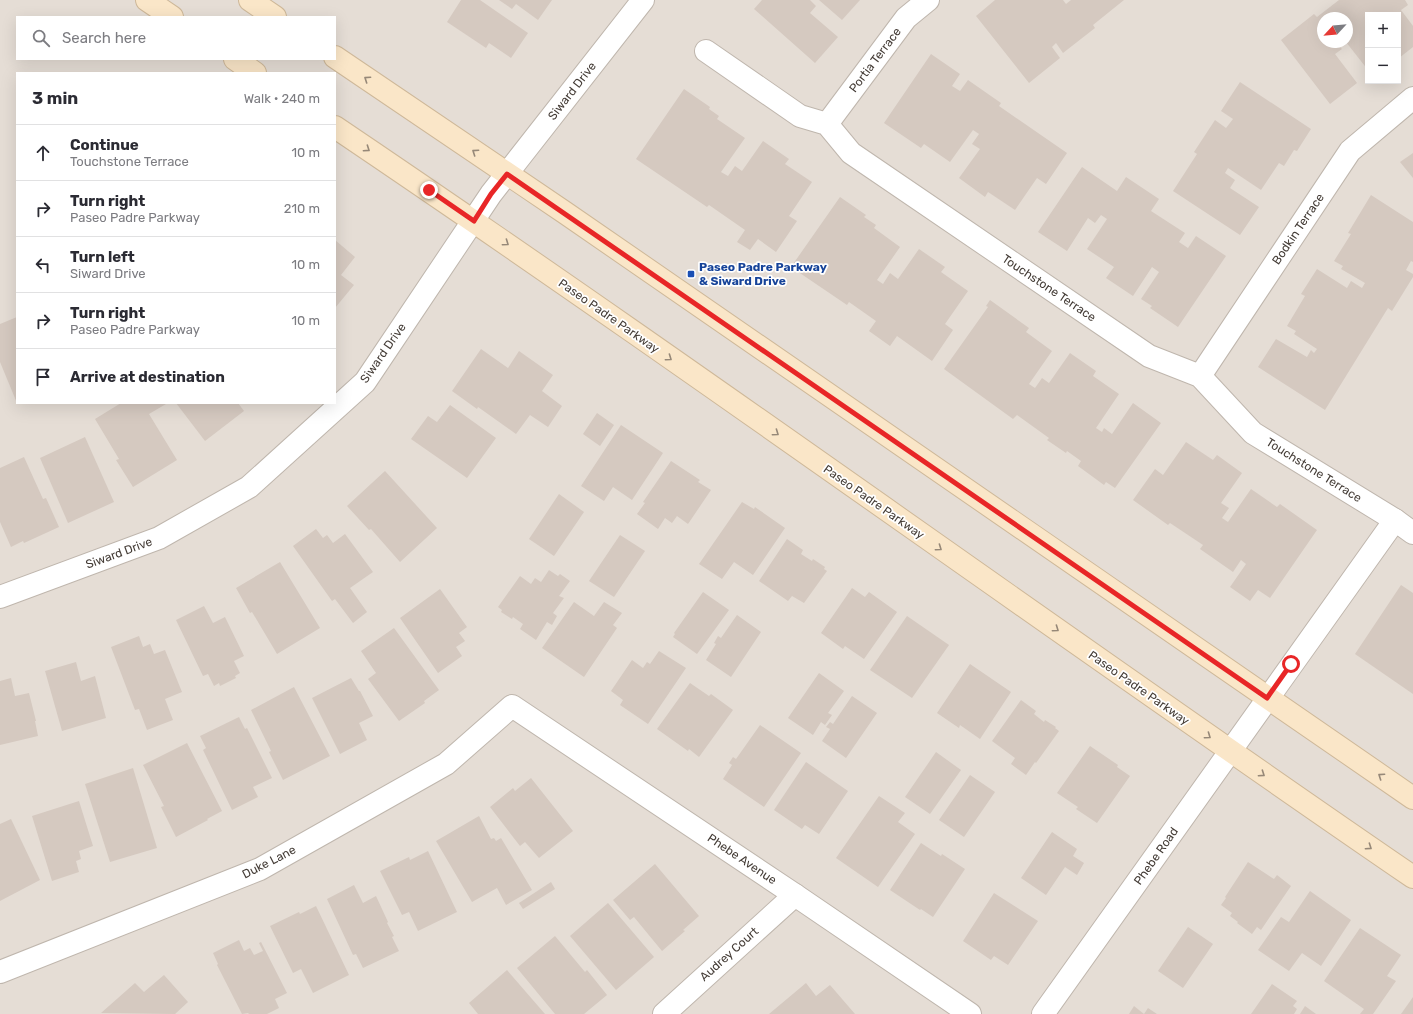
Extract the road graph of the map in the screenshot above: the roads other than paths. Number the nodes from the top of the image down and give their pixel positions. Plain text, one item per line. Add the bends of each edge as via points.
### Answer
1 (147, 0) edge
2 (250, 0) edge
3 (643, 0) edge
4 (928, 0) edge
5 (171, 16) edge
6 (274, 16) edge
7 (706, 51) dead end
8 (336, 58) edge
9 (236, 60) edge
10 (254, 72) edge
11 (1413, 98) edge
12 (827, 124) junction
13 (336, 128) edge
14 (507, 174) junction
15 (474, 221) junction
16 (1200, 376) junction
17 (1395, 520) junction
18 (1413, 533) edge
19 (0, 597) edge
20 (1267, 698) junction
21 (512, 706) joint
22 (1230, 752) junction
23 (1413, 798) edge
24 (1413, 877) edge
25 (795, 895) junction
26 (0, 972) edge
27 (664, 1014) edge
28 (970, 1014) edge
29 (1043, 1014) edge

1 - 5 main road
2 - 6 main road
3 - 14 street, Siward Drive
4 - 12 street, Portia Terrace via 906,18
7 - 12 street via 800,116
14 -> 8 main road
9 - 10 main road
11 - 16 street, Bodkin Terrace via 1350,151
12 - 16 street, Touchstone Terrace via 851,153 1149,356
13 -> 15 main road, Paseo Padre Parkway
14 - 15 street, Siward Drive
14 - 20 main road
15 - 19 street, Siward Drive via 365,382 249,487 159,538
15 -> 22 main road, Paseo Padre Parkway
16 - 17 street, Touchstone Terrace via 1253,433
17 - 18 street, Touchstone Terrace
17 - 20 street
20 - 22 street, Phebe Road
23 -> 20 main road
21 - 25 street, Phebe Avenue
21 - 26 street, Duke Lane via 446,764 260,869
22 -> 24 main road, Paseo Padre Parkway
22 - 29 street, Phebe Road
25 - 27 street, Audrey Court
25 - 28 street, Phebe Avenue

